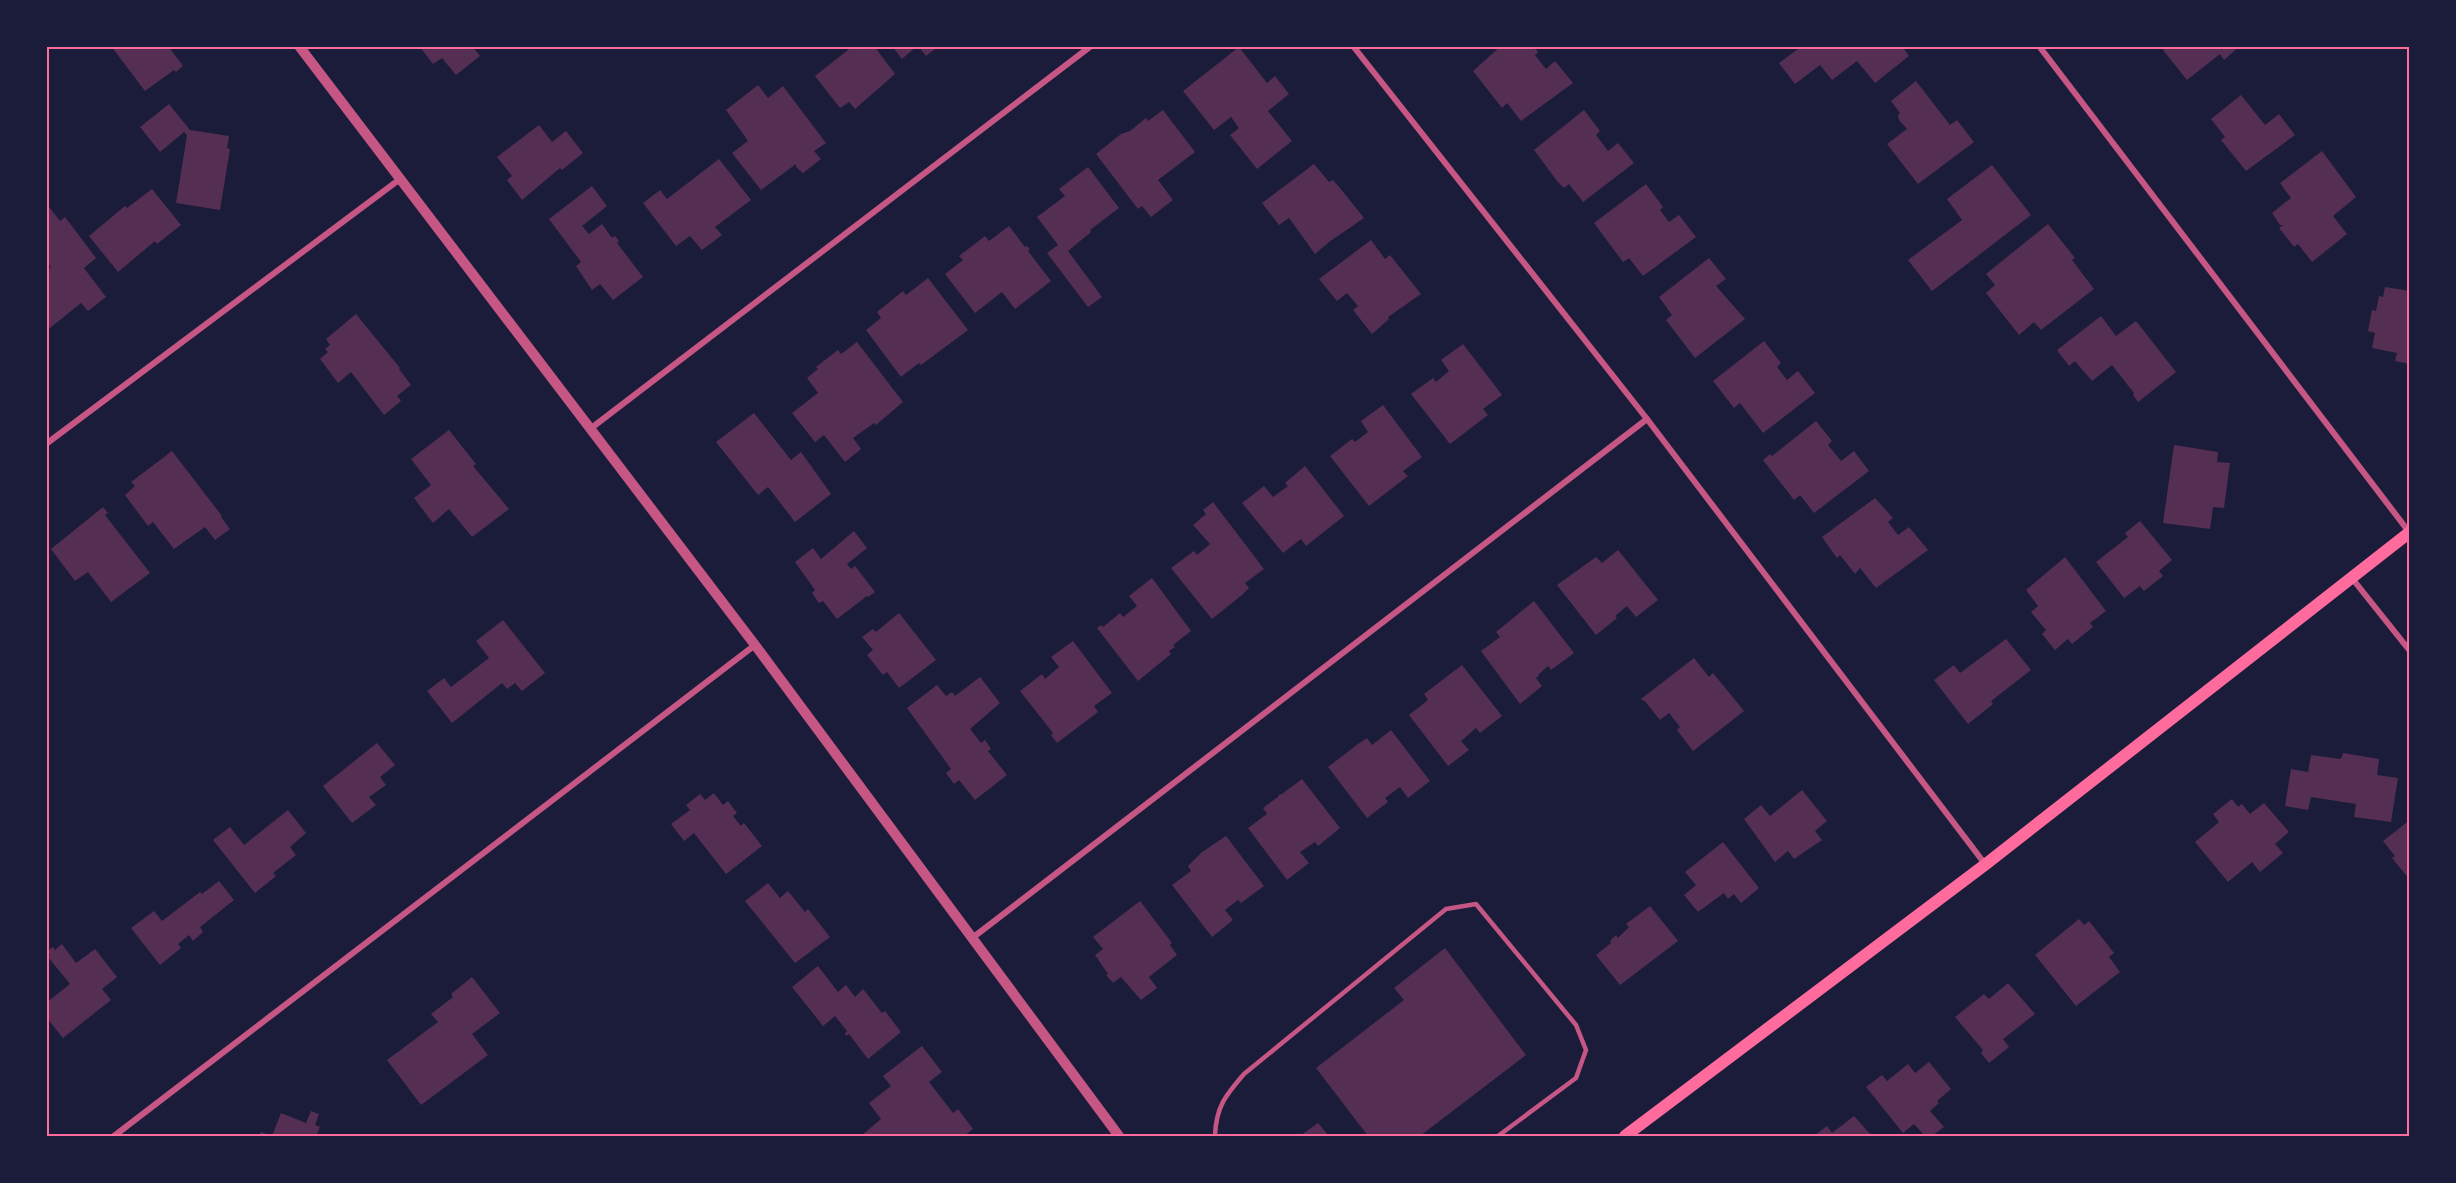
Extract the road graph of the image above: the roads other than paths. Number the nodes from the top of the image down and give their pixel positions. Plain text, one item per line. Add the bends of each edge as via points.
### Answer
1 (299, 46) edge
2 (1091, 46) edge
3 (1353, 46) edge
4 (2039, 46) edge
5 (400, 179) junction
6 (1647, 419) junction
7 (590, 429) junction
8 (46, 444) edge
9 (2409, 532) edge
10 (2351, 577) junction
11 (755, 645) junction
12 (2409, 651) edge
13 (1986, 864) junction
14 (971, 939) junction
15 (114, 1137) edge
16 (1119, 1137) edge
17 (1215, 1137) edge
18 (1498, 1137) edge
19 (1625, 1137) edge

1 - 5 street
2 - 7 street
3 - 6 street
4 - 9 street
5 - 7 street
5 - 8 street
6 - 13 street
6 - 14 street
7 - 11 street
9 - 10 main road
10 - 12 street
10 - 13 main road
11 - 14 street
11 - 15 street
13 - 19 main road
14 - 16 street
17 - 18 lane via 1216,1118 1224,1097 1244,1074 1446,909 1476,904 1576,1025 1586,1050 1576,1077

